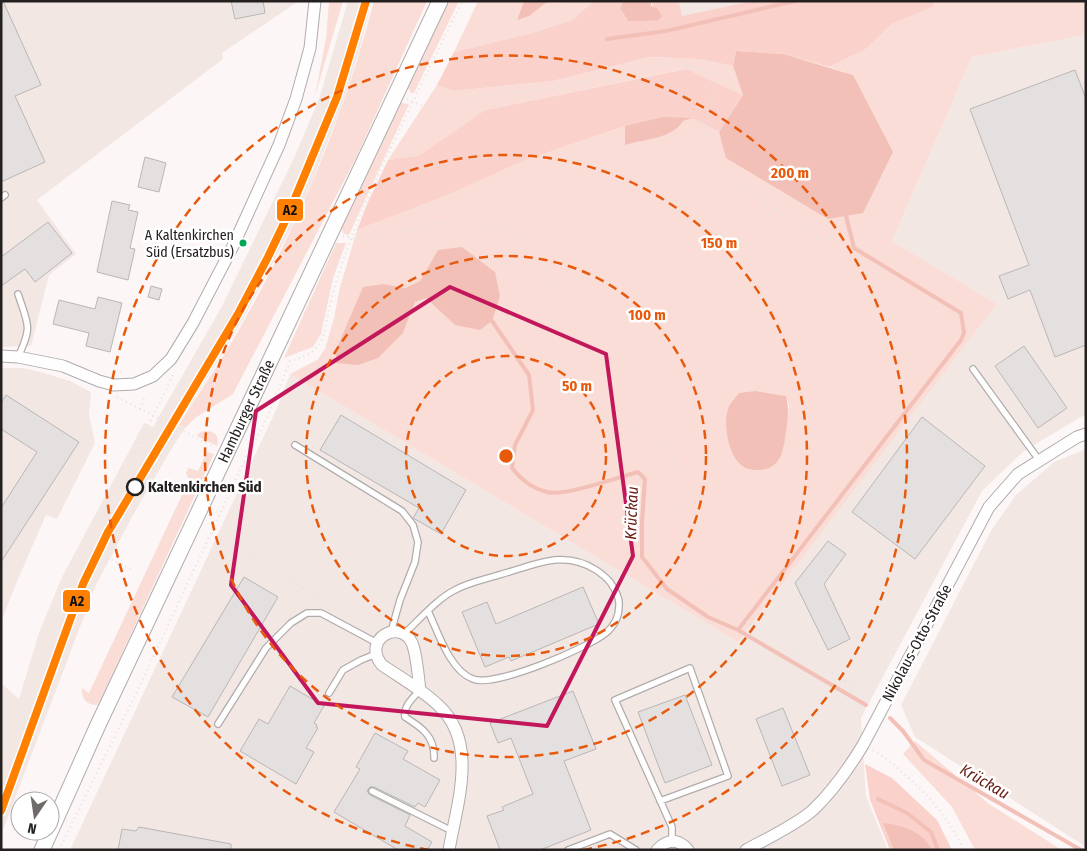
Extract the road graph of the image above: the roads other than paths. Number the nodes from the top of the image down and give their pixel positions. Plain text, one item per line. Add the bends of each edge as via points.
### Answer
1 (315, 1) edge
2 (440, 1) edge
3 (18, 294) dead end
4 (1, 356) edge
5 (18, 357) junction
6 (973, 369) dead end
7 (1086, 434) edge
8 (296, 445) dead end
9 (1038, 460) junction
10 (428, 611) junction
11 (391, 632) junction
12 (404, 634) junction
13 (377, 649) junction
14 (420, 690) junction
15 (329, 693) dead end
16 (218, 724) dead end
17 (434, 758) dead end
18 (372, 790) dead end
19 (660, 801) junction
20 (452, 831) junction
21 (672, 841) junction
22 (42, 850) edge
23 (449, 850) edge
24 (568, 850) edge
25 (636, 850) edge
26 (657, 850) edge
27 (688, 850) edge
28 (746, 850) edge

1 - 5 street via 310,48 279,145 233,246 171,359 153,376 134,384 114,385 63,366
2 - 22 main road, Hamburger Straße
3 - 5 lane via 29,327
4 - 5 street
6 - 9 lane
7 - 9 street, Nikolaus-Otto-Straße
8 - 11 lane via 402,511 414,525 418,542 415,562
9 - 28 street, Nikolaus-Otto-Straße via 1018,474 989,507 844,775 812,810
10 - 10 lane via 454,590 555,559 574,560 606,577 617,591 620,605 616,620 597,640 508,677 484,681 474,680 457,667
10 - 12 lane
11 - 12 street
11 - 13 street via 385,634
12 - 14 street via 412,644
13 - 14 street via 382,665
13 - 15 lane via 343,670
13 - 16 lane via 321,613 307,613 291,623 266,648
14 - 17 lane via 410,701 404,717 426,731 431,738
14 - 20 street via 452,721 460,742 463,762
18 - 20 lane
19 - 19 lane via 615,700 690,668 728,776
19 - 21 lane via 672,827
20 - 23 street
21 - 26 street via 663,843
21 - 27 street via 681,843
24 - 25 lane via 610,834

